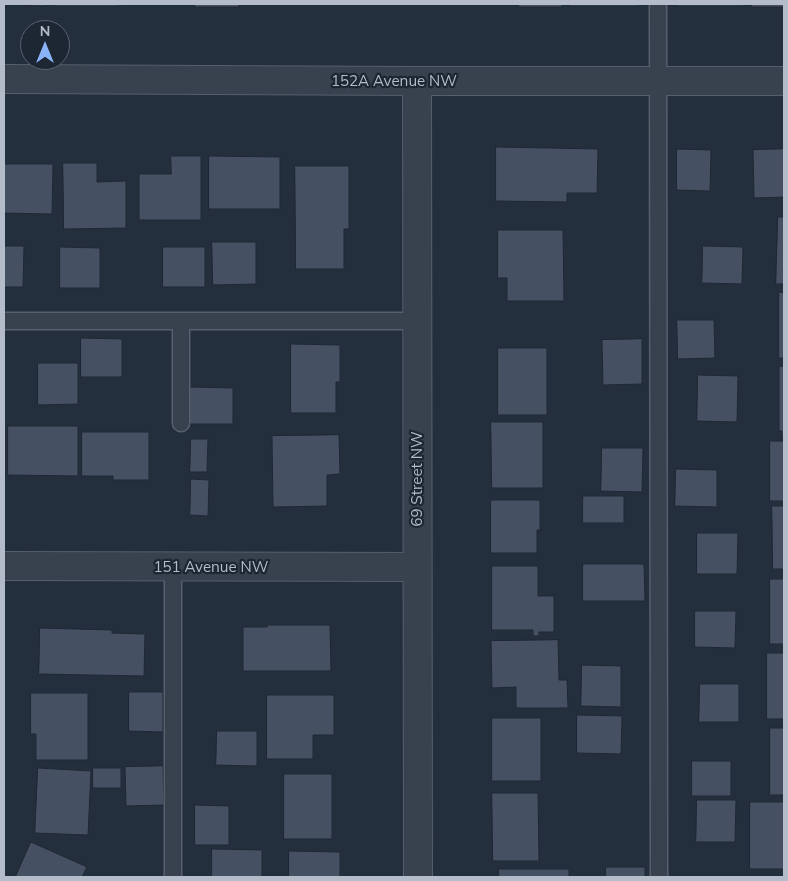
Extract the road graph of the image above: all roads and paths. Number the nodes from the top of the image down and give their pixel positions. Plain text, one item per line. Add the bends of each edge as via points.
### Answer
1 (658, 4) edge
2 (4, 79) edge
3 (417, 81) junction
4 (658, 81) junction
5 (784, 81) edge
6 (4, 321) edge
7 (181, 321) junction
8 (417, 321) junction
9 (181, 423) dead end
10 (4, 566) edge
11 (173, 567) junction
12 (418, 567) junction
13 (173, 877) edge
14 (418, 877) edge
15 (659, 877) edge

1 - 4 lane
2 - 3 street, 152A Avenue NW
3 - 4 street, 152A Avenue NW
3 - 8 street, 69 Street NW
4 - 5 street, 152A Avenue NW
4 - 15 lane
6 - 7 lane
7 - 8 lane
7 - 9 lane
8 - 12 street, 69 Street NW
10 - 11 street, 151 Avenue NW
11 - 12 street, 151 Avenue NW
11 - 13 lane
12 - 14 street, 69 Street NW

